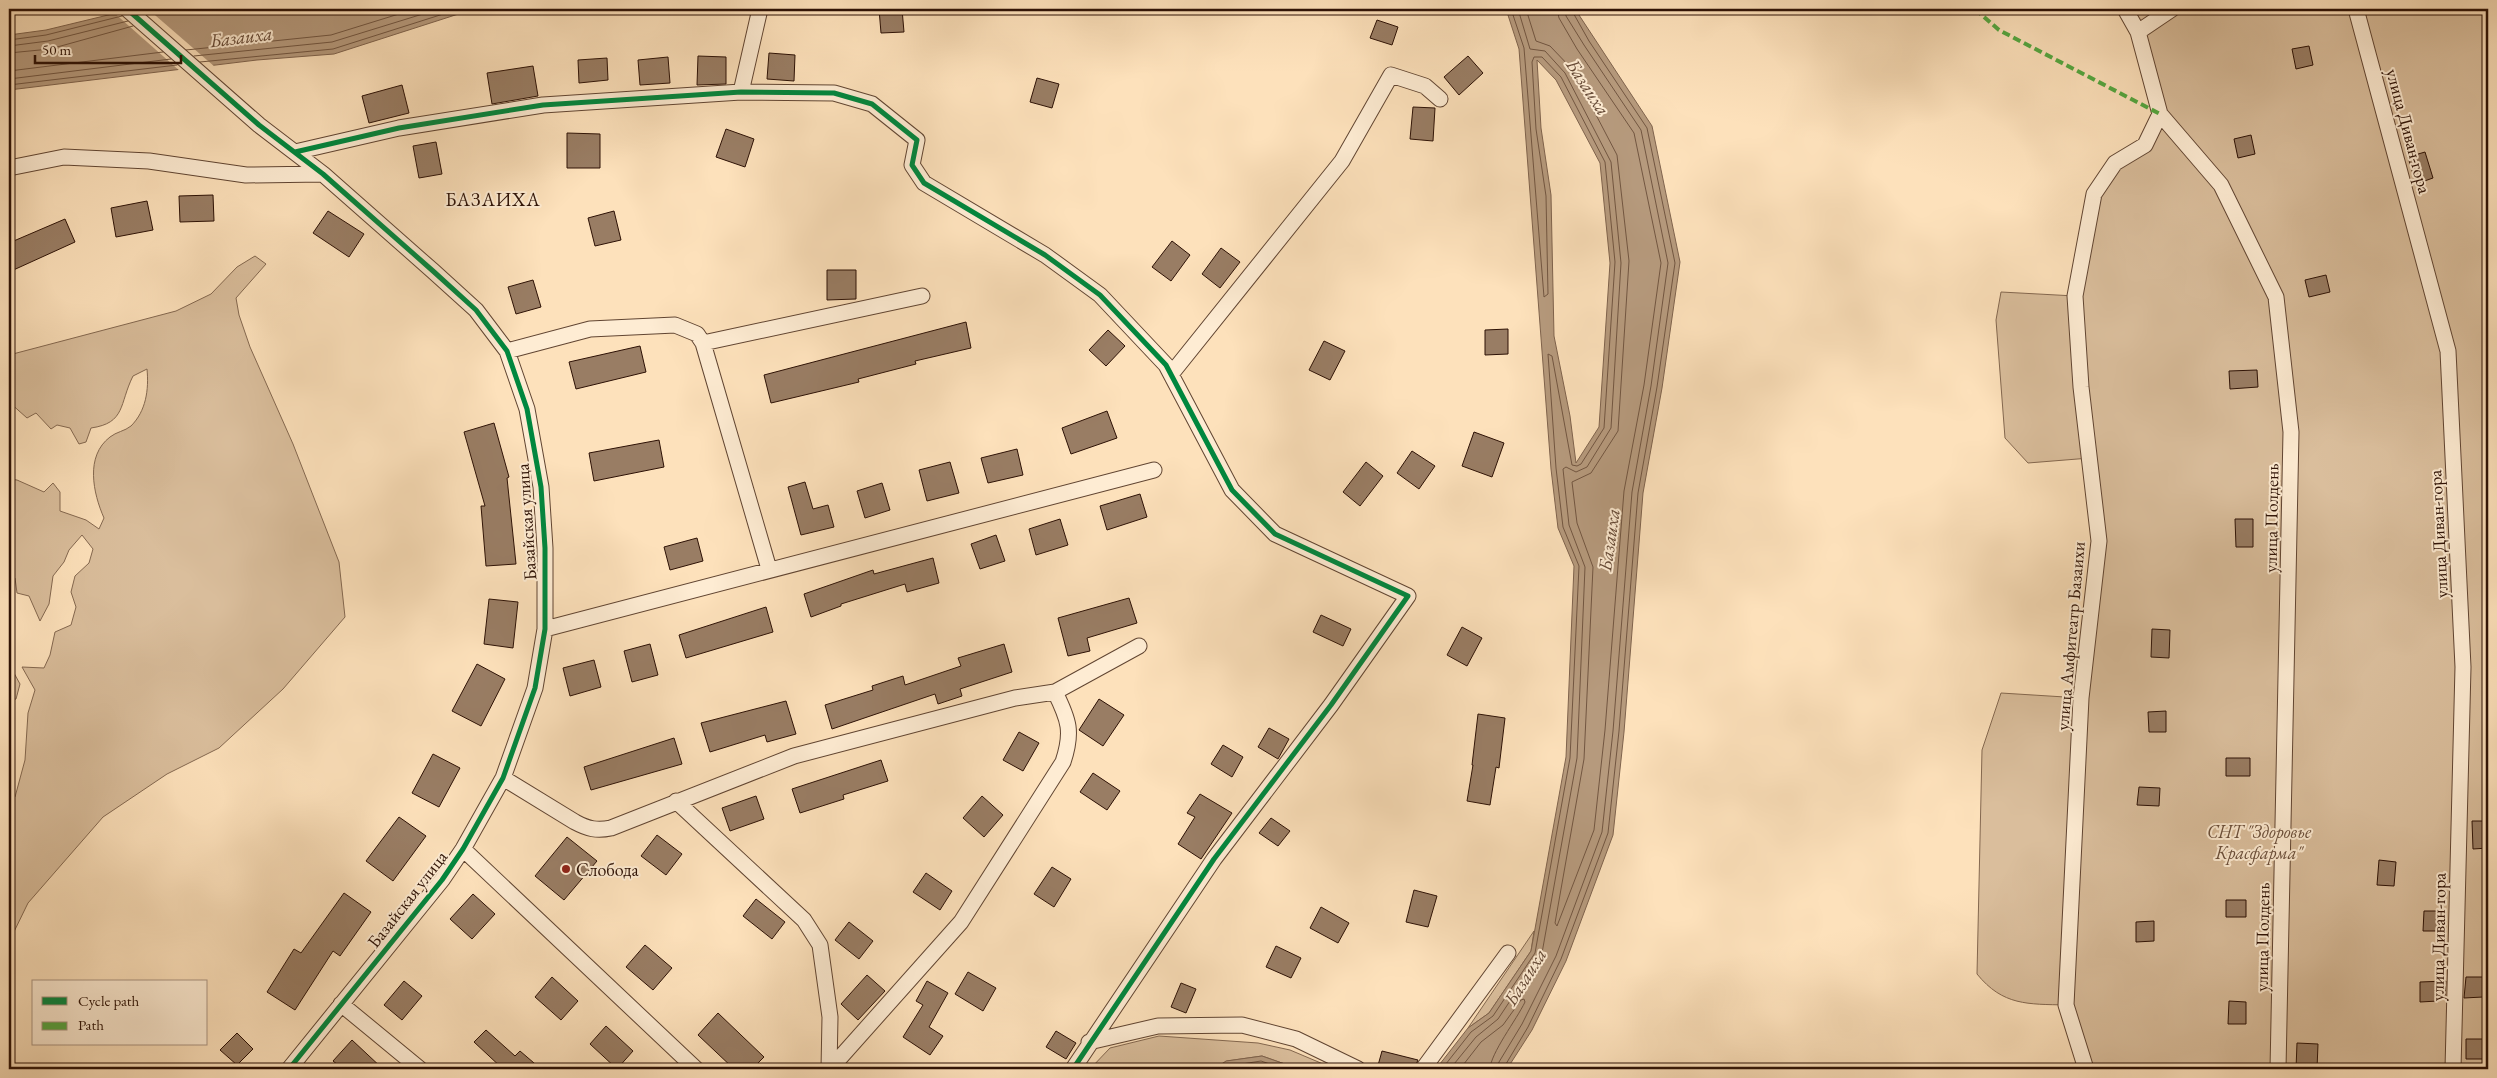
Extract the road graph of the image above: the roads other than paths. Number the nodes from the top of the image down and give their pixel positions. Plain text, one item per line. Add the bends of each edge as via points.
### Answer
1 (127, 9) edge
2 (760, 9) edge
3 (2125, 9) edge
4 (2172, 9) edge
5 (2356, 9) edge
6 (2138, 32) junction
7 (741, 92) junction
8 (1440, 99) dead end
9 (2160, 114) junction
10 (295, 152) junction
11 (9, 168) edge
12 (323, 174) junction
13 (922, 296) dead end
14 (702, 344) junction
15 (507, 351) junction
16 (1172, 373) junction
17 (1154, 470) dead end
18 (768, 569) junction
19 (545, 629) junction
20 (1139, 646) dead end
21 (1056, 692) junction
22 (503, 778) junction
23 (676, 801) junction
24 (463, 849) junction
25 (1508, 953) dead end
26 (341, 1004) junction
27 (1089, 1042) junction
28 (289, 1069) edge
29 (420, 1069) edge
30 (696, 1069) edge
31 (829, 1069) edge
32 (1073, 1069) edge
33 (1358, 1069) edge
34 (1422, 1069) edge
35 (2086, 1069) edge
36 (2278, 1069) edge
37 (2453, 1069) edge

1 - 10 street, Базайская улица via 259,125
2 - 7 street
3 - 6 street, улица Полдень
4 - 6 street
5 - 37 street, улица Диван-гора via 2448,351 2463,667
6 - 9 street, улица Полдень
7 - 10 street via 543,105 398,128
7 - 16 street via 834,93 872,104 917,140 912,165 924,183 1045,255 1100,295
8 - 16 street via 1425,86 1391,74 1342,161
9 - 35 street, улица Амфитеатр Базаихи via 2145,145 2115,164 2094,194 2075,296 2081,387 2099,541 2081,698 2066,1005
9 - 36 street, улица Полдень via 2221,185 2276,297 2291,432
10 - 12 street, Базайская улица
11 - 12 street via 64,157 149,161 246,175
12 - 15 street, Базайская улица via 476,310
13 - 14 street
14 - 15 street via 697,334 675,325 590,329
14 - 18 street
15 - 19 street, Базайская улица via 527,409 541,486
16 - 27 street via 1194,422 1232,490 1275,534 1408,596 1331,705 1214,859
17 - 18 street
18 - 19 street
19 - 22 street, Базайская улица via 535,688
20 - 21 street
21 - 23 street via 1015,698 794,756
21 - 31 street via 1066,714 1070,743 1063,762 961,922
22 - 23 street via 575,822 600,831
22 - 24 street, Базайская улица
23 - 31 street via 804,920 820,945 830,1017
24 - 26 street, Базайская улица via 442,880
24 - 30 street
25 - 34 street
26 - 28 street, Базайская улица
26 - 29 street
27 - 32 street
27 - 33 street via 1158,1026 1242,1026 1296,1039

